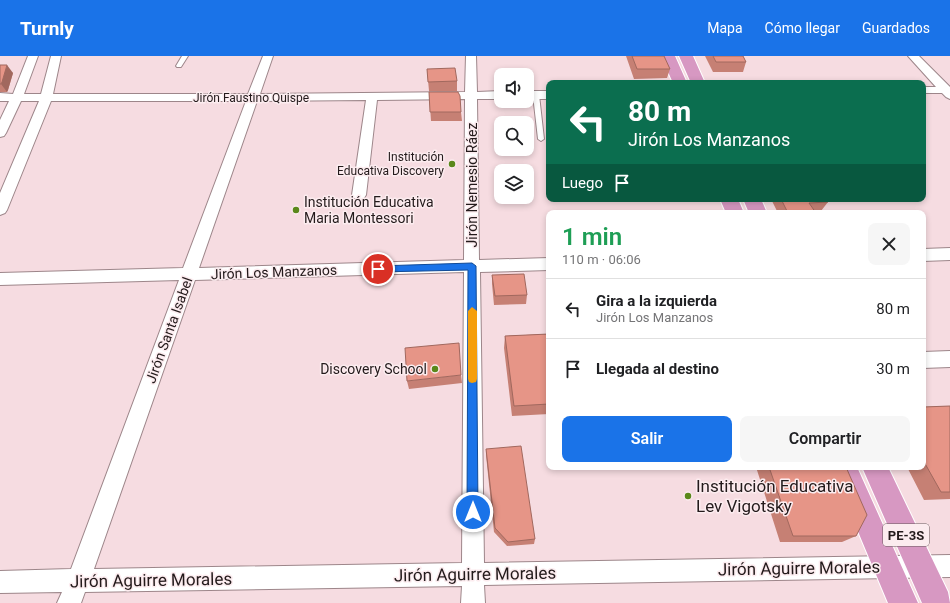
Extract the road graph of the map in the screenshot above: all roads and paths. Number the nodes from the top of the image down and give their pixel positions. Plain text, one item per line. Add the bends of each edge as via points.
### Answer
1 (33, 56) edge
2 (56, 56) edge
3 (185, 56) edge
4 (268, 56) edge
5 (470, 56) edge
6 (668, 56) edge
7 (686, 56) edge
8 (913, 56) edge
9 (179, 66) dead end
10 (679, 80) edge
11 (697, 80) edge
12 (926, 90) edge
13 (948, 92) edge
14 (546, 94) edge
15 (471, 95) junction
16 (494, 95) edge
17 (534, 95) edge
18 (0, 97) edge
19 (17, 97) junction
20 (372, 97) junction
21 (46, 98) junction
22 (253, 98) junction
23 (534, 108) edge
24 (0, 133) edge
25 (541, 138) dead end
26 (359, 194) dead end
27 (0, 210) edge
28 (950, 254) edge
29 (926, 255) edge
30 (546, 264) edge
31 (472, 266) junction
32 (189, 274) junction
33 (0, 279) edge
34 (950, 359) edge
35 (926, 360) edge
36 (845, 470) edge
37 (876, 470) edge
38 (920, 566) junction
39 (950, 566) edge
40 (887, 567) junction
41 (473, 574) junction
42 (78, 581) junction
43 (0, 582) edge
44 (69, 603) edge
45 (473, 603) edge
46 (903, 603) edge
47 (937, 603) edge

1 - 19 street
2 - 21 street
3 - 9 lane
4 - 22 street, Jirón Santa Isabel
5 - 15 street, Jirón Nemesio Ráez
6 - 10 highway
7 - 11 highway
8 - 13 street
12 - 13 street
14 - 17 street
15 - 16 street, Jirón Faustino Quispe
15 - 20 street, Jirón Faustino Quispe
15 - 31 street, Jirón Nemesio Ráez
18 - 19 street, Jirón Faustino Quispe
19 - 21 street, Jirón Faustino Quispe
19 - 24 street
20 - 22 street, Jirón Faustino Quispe
20 - 26 street
21 - 22 street, Jirón Faustino Quispe
21 - 27 street
22 - 32 street, Jirón Santa Isabel
23 - 25 lane
28 - 29 street
30 - 31 street, Jirón Los Manzanos
31 - 32 street, Jirón Los Manzanos
31 - 41 street, Jirón Nemesio Ráez
32 - 33 street, Jirón Los Manzanos
32 - 42 street, Jirón Santa Isabel
34 - 35 street
36 - 40 highway, PE-3S
37 - 38 highway, PE-3S
38 - 39 street, Jirón Aguirre Morales
38 - 40 street, Jirón Aguirre Morales
38 - 47 highway, PE-3S
40 - 41 street, Jirón Aguirre Morales
40 - 46 highway, PE-3S
41 - 42 street, Jirón Aguirre Morales
41 - 45 street, Jirón Nemesio Ráez
42 - 43 street, Jirón Aguirre Morales
42 - 44 street, Jirón Santa Isabel

